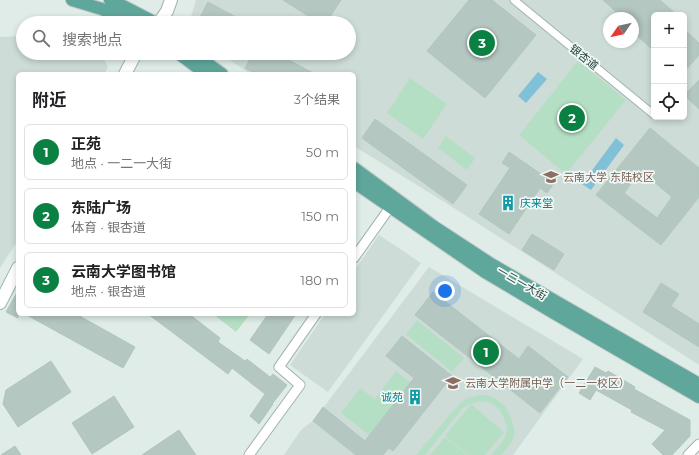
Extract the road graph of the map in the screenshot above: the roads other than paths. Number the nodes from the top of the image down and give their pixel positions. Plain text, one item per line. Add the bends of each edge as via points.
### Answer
1 (72, 0) edge
2 (110, 0) edge
3 (171, 0) edge
4 (514, 0) edge
5 (116, 16) edge
6 (142, 16) edge
7 (164, 16) edge
8 (132, 60) edge
9 (187, 60) edge
10 (203, 60) edge
11 (125, 72) edge
12 (203, 72) edge
13 (219, 72) edge
14 (651, 112) edge
15 (356, 169) edge
16 (356, 183) edge
17 (391, 206) junction
18 (356, 255) edge
19 (16, 272) edge
20 (0, 303) edge
21 (315, 316) edge
22 (699, 384) edge
23 (699, 397) edge
24 (699, 444) edge
25 (249, 455) edge
26 (688, 455) edge

1 - 5 main road
2 - 6 main road
3 - 7 main road
4 - 14 street, 银杏道
8 - 11 main road
9 - 12 main road
10 - 13 main road
15 - 22 main road, 一二一大街 via 433,226 491,264
16 - 17 main road, 一二一大街
17 - 18 street
17 - 23 main road, 一二一大街 via 485,272
19 - 20 main road
21 - 25 street via 279,367 300,385
24 - 26 street

